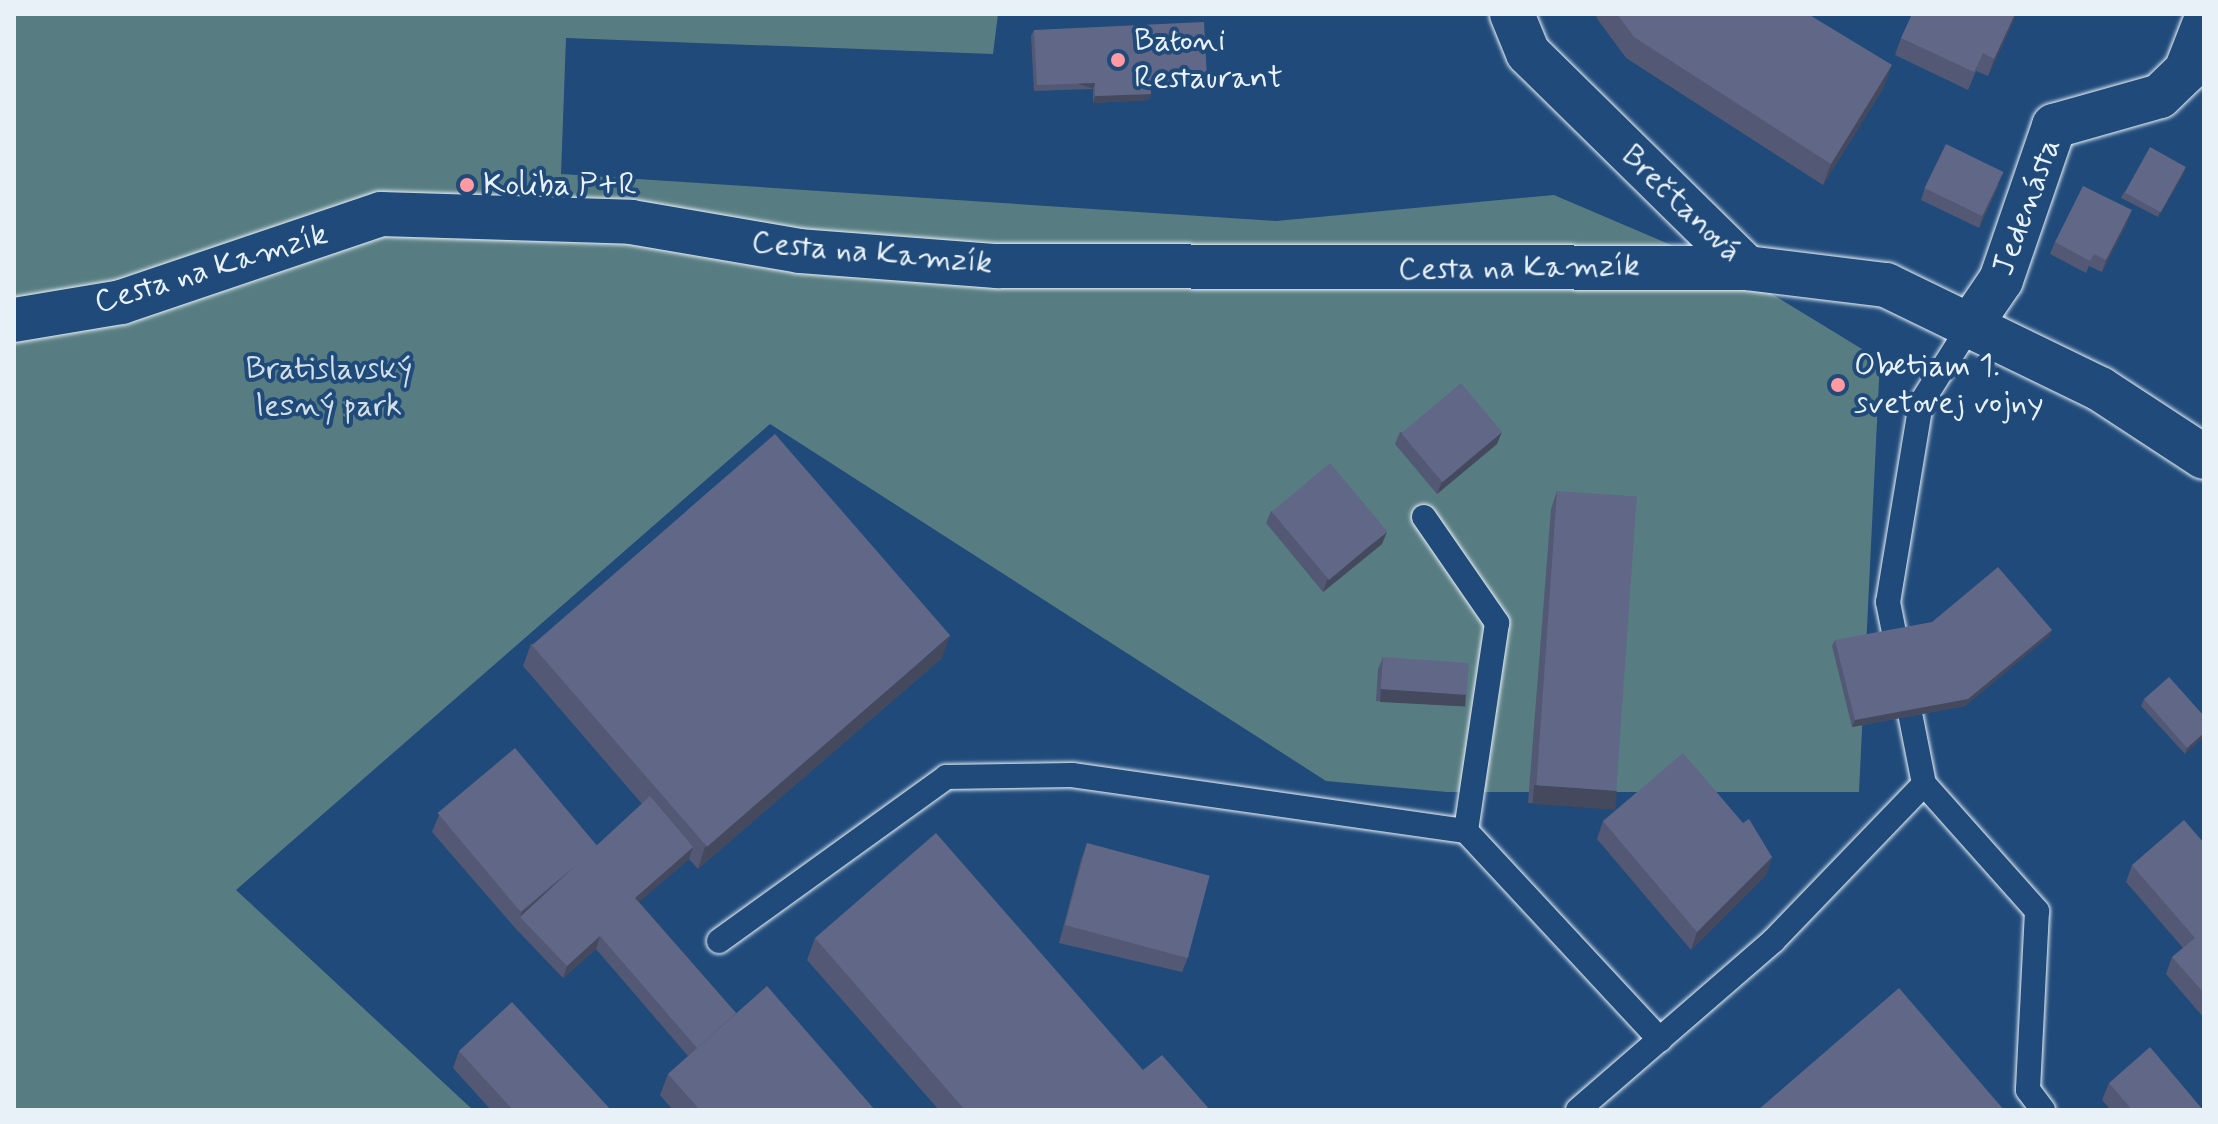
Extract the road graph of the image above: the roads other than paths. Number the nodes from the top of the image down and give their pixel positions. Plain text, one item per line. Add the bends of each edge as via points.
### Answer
1 (1512, 14) edge
2 (2204, 25) edge
3 (1747, 268) junction
4 (14, 320) edge
5 (1969, 327) junction
6 (2204, 457) edge
7 (1424, 517) dead end
8 (1924, 784) junction
9 (1466, 831) junction
10 (719, 941) dead end
11 (1660, 1040) junction
12 (1578, 1110) edge
13 (2043, 1110) edge

1 - 3 street, Brečtanová via 1528,53
2 - 5 street, Jedenásta via 2186,71 2160,96 2054,126 2001,280
3 - 4 street, Cesta na Kamzík via 997,266 800,251 631,222 381,214 121,302
3 - 5 street, Brečtanová via 1886,285
5 - 6 street, Brečtanová via 2100,389
5 - 8 lane via 1921,403 1888,602
7 - 9 lane via 1497,623
8 - 11 lane via 1774,940
8 - 13 lane via 2037,911 2028,1090
9 - 10 lane via 1072,775 946,777
9 - 11 lane
11 - 12 lane

